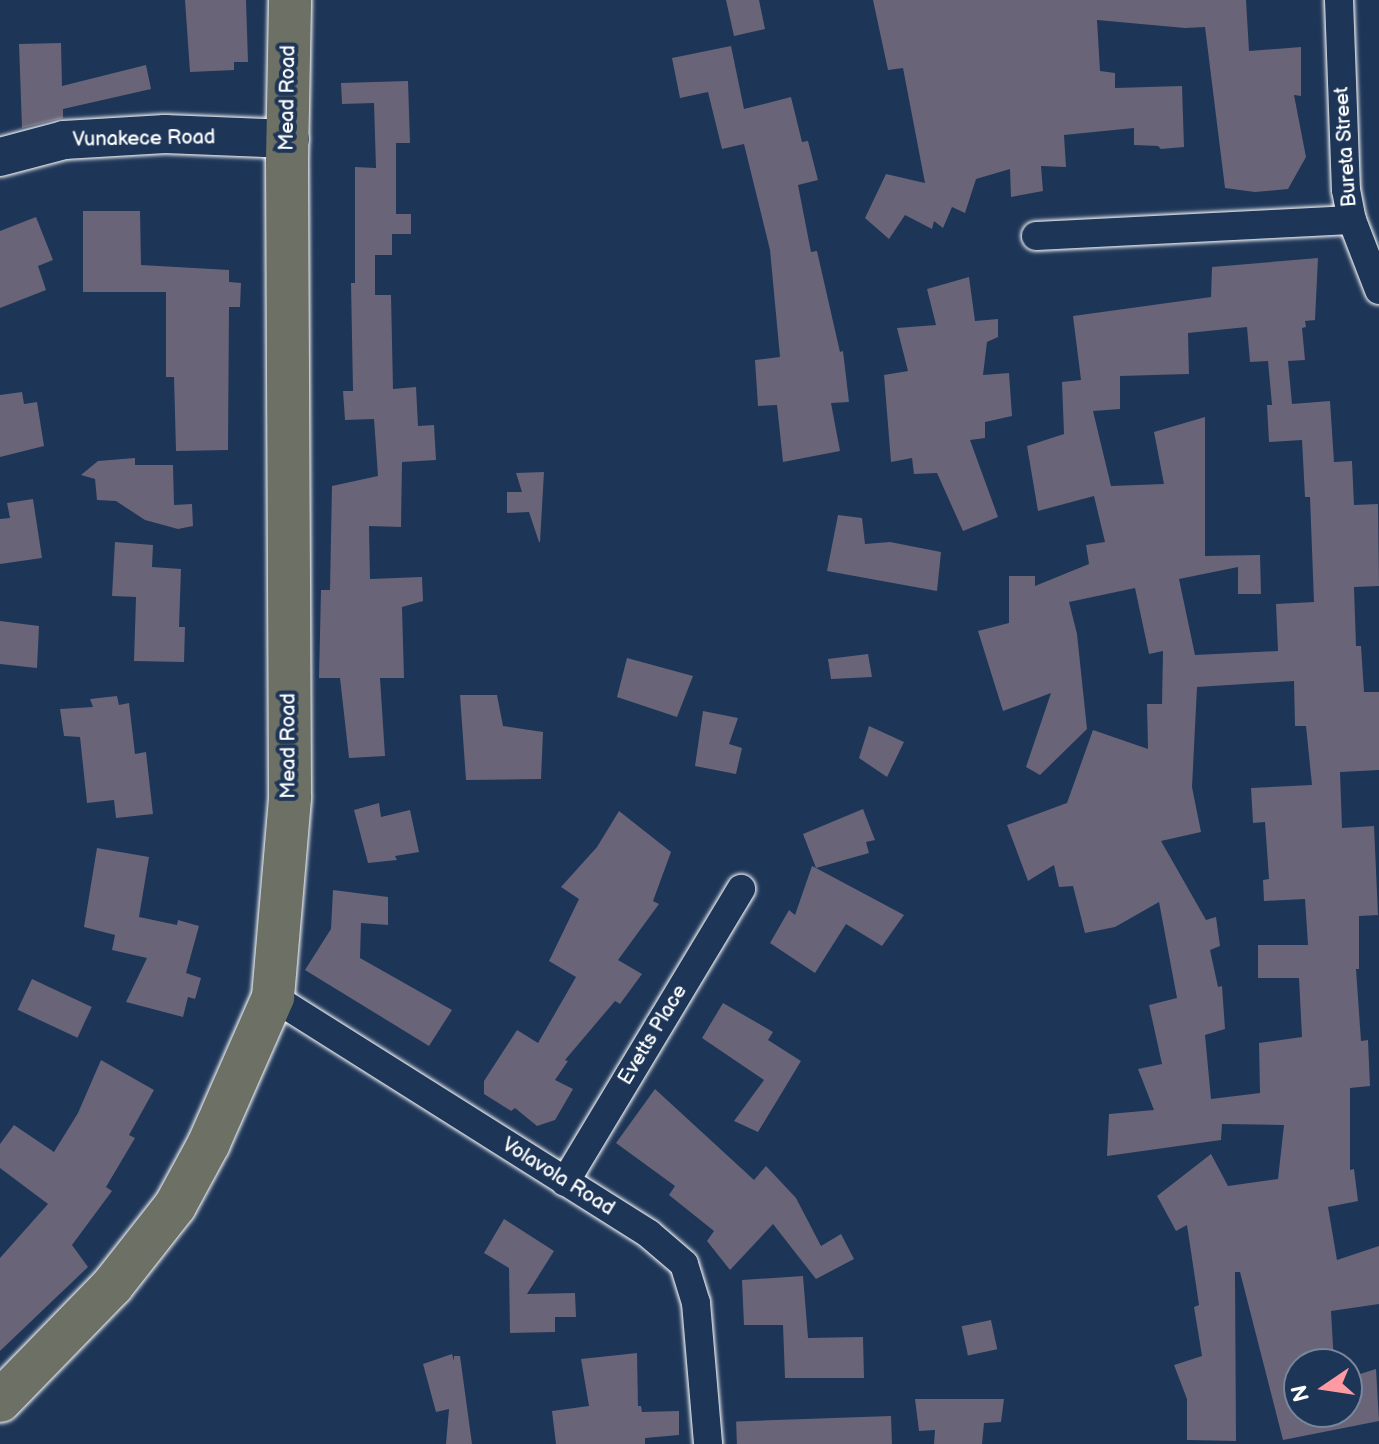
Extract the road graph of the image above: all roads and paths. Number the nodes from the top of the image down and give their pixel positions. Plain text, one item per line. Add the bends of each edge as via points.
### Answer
1 (290, 0) edge
2 (1339, 0) edge
3 (290, 139) junction
4 (0, 157) edge
5 (1352, 220) junction
6 (1036, 236) dead end
7 (1379, 290) edge
8 (741, 889) dead end
9 (273, 997) junction
10 (565, 1182) junction
11 (0, 1401) edge
12 (708, 1444) edge

1 - 3 main road, Mead Road
2 - 5 street, Bureta Street via 1346,190
3 - 4 main road, Vunakece Road via 151,135 64,140
3 - 9 main road, Mead Road via 290,797
5 - 6 street
5 - 7 street, Bureta Street
8 - 10 street, Evetts Place
9 - 10 street, Volavola Road
9 - 11 main road, Mead Road via 209,1143 175,1206 112,1286
10 - 12 street, Volavola Road via 649,1234 684,1264 696,1303

